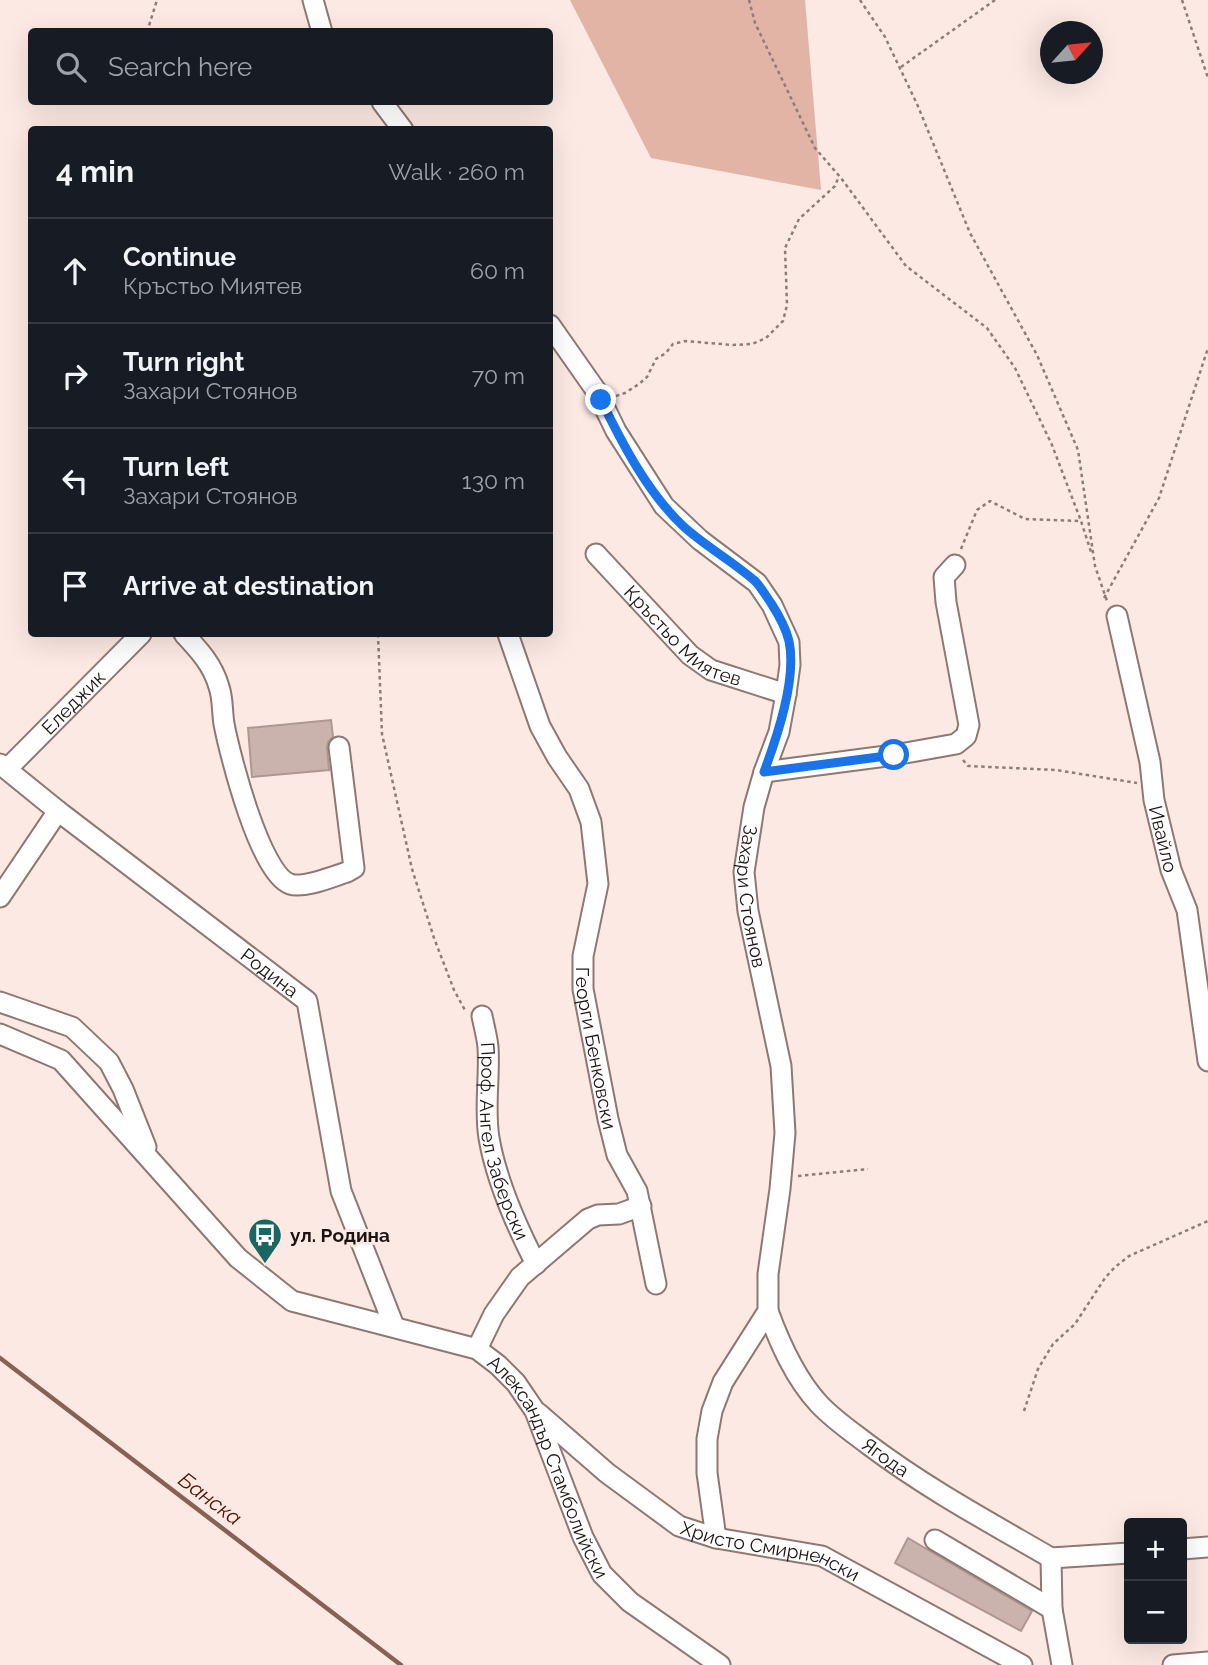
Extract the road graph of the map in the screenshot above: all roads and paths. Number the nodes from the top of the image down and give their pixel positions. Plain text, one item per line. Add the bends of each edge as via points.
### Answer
1 (157, 0) edge
2 (313, 0) edge
3 (749, 0) edge
4 (860, 0) edge
5 (995, 0) edge
6 (1182, 0) edge
7 (148, 28) edge
8 (321, 28) edge
9 (900, 68) junction
10 (1208, 78) edge
11 (384, 105) edge
12 (400, 126) edge
13 (839, 176) junction
14 (553, 330) edge
15 (1208, 348) edge
16 (601, 400) junction
17 (1081, 521) junction
18 (596, 554) dead end
19 (955, 565) joint
20 (1095, 566) junction
21 (1104, 598) junction
22 (1117, 615) joint
23 (138, 637) edge
24 (187, 637) edge
25 (379, 637) edge
26 (509, 637) edge
27 (786, 694) junction
28 (956, 744) junction
29 (339, 747) dead end
30 (4, 766) edge
31 (764, 772) junction
32 (1152, 781) junction
33 (58, 811) junction
34 (0, 897) edge
35 (0, 1002) edge
36 (482, 1016) dead end
37 (0, 1034) edge
38 (486, 1035) junction
39 (1208, 1061) edge
40 (151, 1160) junction
41 (869, 1169) dead end
42 (781, 1177) junction
43 (641, 1206) junction
44 (1208, 1222) edge
45 (536, 1264) junction
46 (656, 1284) dead end
47 (768, 1311) junction
48 (394, 1326) junction
49 (477, 1349) junction
50 (535, 1411) junction
51 (1024, 1411) dead end
52 (716, 1538) junction
53 (936, 1540) dead end
54 (1208, 1547) edge
55 (1187, 1549) edge
56 (1124, 1553) edge
57 (1051, 1558) junction
58 (1052, 1609) junction
59 (1208, 1662) edge
60 (720, 1665) edge
61 (1022, 1665) edge
62 (1062, 1665) edge
63 (1173, 1665) edge

1 - 7 path
2 - 8 street
3 - 13 path via 755,23 814,148
4 - 9 path
5 - 9 path
6 - 10 path
9 - 20 path via 970,233 1037,355 1078,450
11 - 12 street
13 - 16 path via 835,186 799,219 785,248 787,305 783,321 766,338 752,344 673,344 639,384
13 - 17 path via 906,266 987,328 1016,368
14 - 16 street, Захари Стоянов
15 - 21 path via 1159,498
16 - 27 street, Захари Стоянов via 664,506 699,540 757,583 772,605 789,642
17 - 19 path via 1025,519 990,501 976,509
17 - 20 path
18 - 27 street, Кръстьо Миятев via 690,655 710,670
19 - 28 street via 944,577 946,602 970,725
20 - 21 path
21 - 22 path
22 - 32 street, Ивайло
23 - 30 street, Еледжик
24 - 29 street via 214,671 250,823 288,884 299,886 354,868
25 - 38 path via 382,734 412,869 454,990 470,1020
26 - 43 street, Георги Бенковски via 540,726 579,789 591,822 598,884 583,956 583,989 617,1155
27 - 31 street, Захари Стоянов via 779,732
28 - 31 street
28 - 32 path via 968,766 1056,770 1134,784
30 - 33 street, Родина
31 - 42 street, Захари Стоянов via 744,872 781,1066 785,1133
32 - 39 street, Ивайло via 1171,870 1187,910
33 - 34 street
33 - 48 street, Родина via 307,1001 341,1191
35 - 40 street via 72,1027 109,1062
36 - 38 street, Проф. Ангел Заберски
37 - 40 street, Александър Стамболийски via 61,1060
38 - 45 street, Проф. Ангел Заберски via 489,1137 520,1234
40 - 48 street, Александър Стамболийски via 238,1258 292,1301
41 - 42 path
42 - 47 street, Захари Стоянов via 768,1274
43 - 45 street via 589,1219
43 - 46 street, Георги Бенковски
44 - 51 path via 1129,1256 1114,1268 1075,1324 1053,1344 1038,1369
45 - 49 street via 520,1277 494,1314
47 - 52 street via 723,1382 712,1411 707,1473
47 - 57 street, Ягода via 797,1374 836,1420 907,1473
48 - 49 street, Александър Стамболийски
49 - 50 street, Александър Стамболийски via 516,1383
50 - 52 street, Христо Смирненски via 607,1473 679,1526
50 - 60 street, Александър Стамболийски via 583,1538 602,1574 629,1602
52 - 61 street, Христо Смирненски via 822,1556
53 - 58 street
54 - 55 street
56 - 57 street
57 - 58 street
58 - 62 street
59 - 63 street

